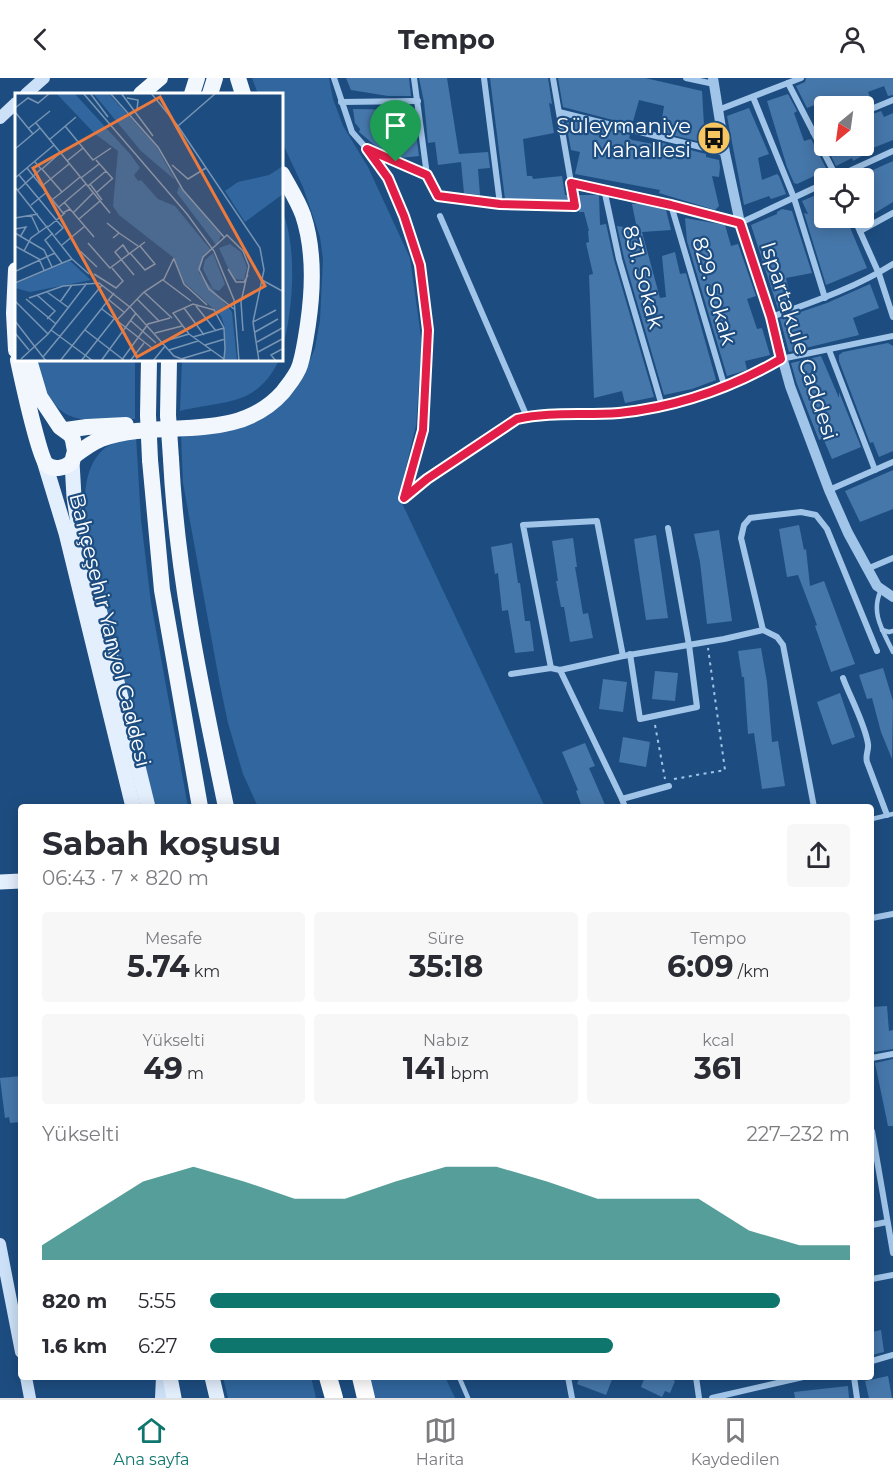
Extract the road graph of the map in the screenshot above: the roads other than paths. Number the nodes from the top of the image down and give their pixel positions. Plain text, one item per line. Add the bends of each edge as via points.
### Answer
1 (44, 78) edge
2 (160, 78) edge
3 (197, 78) edge
4 (215, 78) edge
5 (238, 78) edge
6 (334, 78) edge
7 (414, 78) edge
8 (484, 78) edge
9 (553, 78) edge
10 (686, 78) edge
11 (801, 78) edge
12 (714, 81) edge
13 (788, 83) junction
14 (27, 93) edge
15 (142, 93) edge
16 (192, 93) edge
17 (210, 93) edge
18 (243, 93) edge
19 (753, 97) junction
20 (893, 100) edge
21 (418, 101) junction
22 (341, 102) junction
23 (15, 104) edge
24 (874, 108) edge
25 (718, 110) junction
26 (559, 112) junction
27 (0, 118) edge
28 (813, 132) joint
29 (367, 149) junction
30 (893, 151) edge
31 (725, 153) junction
32 (831, 168) edge
33 (857, 168) edge
34 (427, 175) junction
35 (284, 178) edge
36 (571, 183) junction
37 (814, 188) edge
38 (604, 189) junction
39 (794, 198) junction
40 (284, 202) edge
41 (500, 204) junction
42 (671, 205) junction
43 (893, 213) edge
44 (440, 216) dead end
45 (740, 223) junction
46 (859, 228) edge
47 (860, 231) junction
48 (893, 264) edge
49 (879, 274) junction
50 (15, 292) edge
51 (825, 298) junction
52 (771, 317) junction
53 (893, 317) edge
54 (15, 332) edge
55 (893, 336) edge
56 (829, 350) junction
57 (781, 359) junction
58 (19, 362) edge
59 (30, 362) edge
60 (149, 362) edge
61 (169, 362) edge
62 (725, 388) junction
63 (662, 406) junction
64 (527, 417) junction
65 (63, 429) junction
66 (39, 439) junction
67 (73, 459) junction
68 (893, 462) edge
69 (45, 464) junction
70 (875, 470) junction
71 (829, 490) junction
72 (668, 528) dead end
73 (893, 558) edge
74 (867, 569) junction
75 (881, 590) junction
76 (893, 597) edge
77 (763, 630) junction
78 (882, 630) junction
79 (893, 631) edge
80 (689, 645) junction
81 (877, 651) dead end
82 (893, 652) edge
83 (630, 654) junction
84 (623, 656) junction
85 (551, 668) junction
86 (560, 670) junction
87 (511, 674) dead end
88 (843, 678) dead end
89 (669, 786) dead end
90 (622, 799) junction
91 (133, 804) edge
92 (147, 804) edge
93 (199, 804) edge
94 (225, 804) edge
95 (624, 804) edge
96 (813, 804) edge
97 (890, 814) edge
98 (874, 818) edge
99 (18, 881) edge
100 (0, 882) edge
101 (893, 914) edge
102 (874, 918) edge
103 (893, 1054) edge
104 (874, 1058) edge
105 (875, 1173) edge
106 (874, 1225) edge
107 (890, 1225) edge
108 (0, 1244) edge
109 (893, 1253) edge
110 (893, 1275) edge
111 (874, 1279) edge
112 (18, 1337) edge
113 (893, 1355) edge
114 (874, 1360) edge
115 (27, 1380) edge
116 (162, 1380) edge
117 (171, 1380) edge
118 (213, 1380) edge
119 (327, 1380) edge
120 (328, 1380) edge
121 (351, 1380) edge
122 (362, 1380) edge
123 (460, 1380) edge
124 (569, 1380) edge
125 (696, 1380) edge
126 (790, 1380) edge
127 (854, 1380) edge
128 (30, 1398) edge
129 (161, 1398) edge
130 (174, 1398) edge
131 (217, 1398) edge
132 (329, 1398) edge
133 (334, 1398) edge
134 (354, 1398) edge
135 (366, 1398) edge
136 (468, 1398) edge
137 (572, 1398) edge
138 (699, 1398) edge
139 (712, 1398) edge
140 (857, 1398) edge

1 - 14 main road
2 - 15 highway
3 - 16 highway
4 - 17 highway
5 - 18 highway
6 - 22 street
7 - 21 street
8 - 41 street
9 - 26 street
10 - 12 street
11 - 13 street
12 - 25 street, Ispartakule Caddesi
13 - 19 street
13 - 28 street
19 - 25 street
19 - 39 street
20 - 24 street
21 - 22 street
21 - 34 street
22 - 29 street via 352,132
23 - 27 main road
25 - 31 street, Ispartakule Caddesi
26 - 31 street
26 - 36 street
28 - 32 street
29 - 34 street
29 - 64 street via 388,178 404,216 420,265 428,330 423,430 404,498 483,440
30 - 33 street
31 - 45 street, Ispartakule Caddesi
34 - 41 street via 438,196
35 - 67 highway via 302,213 310,261 307,329 300,366 290,383 259,413 246,418 214,426 110,437 93,442
36 - 38 street
36 - 41 street via 575,206
37 - 39 street
38 - 42 street
38 - 63 street, 831. Sokak via 619,259
39 - 45 street
39 - 51 street
40 - 65 highway via 295,225 301,286 292,353 286,371 267,396 241,411 204,419
42 - 45 street
42 - 62 street, 829. Sokak
43 - 47 street
44 - 64 street
45 - 52 street, Ispartakule Caddesi
46 - 47 street
47 - 49 street
48 - 49 street
49 - 51 street
49 - 53 street
50 - 54 highway
51 - 52 street
52 - 57 street, Ispartakule Caddesi
55 - 56 street
56 - 57 street
56 - 70 street
57 - 62 street
57 - 71 street, Ispartakule Caddesi
58 - 66 highway
59 - 65 highway via 40,397
60 - 93 highway, bridge via 150,460 162,590
61 - 94 highway, bridge via 168,416 179,551
62 - 63 street
63 - 64 street via 619,413
65 - 66 highway via 48,431
65 - 67 highway via 75,444
66 - 69 highway
67 - 69 highway via 61,468
67 - 92 main road, Bahçeşehir Yanyol Caddesi via 78,524
68 - 70 street
69 - 91 main road, Bahçeşehir Yanyol Caddesi
70 - 71 street
71 - 74 street, Ispartakule Caddesi
72 - 80 street
73 - 74 street
74 - 75 street, Ispartakule Caddesi
75 - 76 street, Ispartakule Caddesi
75 - 78 lane via 876,609
77 - 80 street
77 - 81 street via 741,538 744,525 750,518 801,512 816,515 827,529
77 - 96 street via 783,645
78 - 79 lane
78 - 82 lane
80 - 83 street
80 - 83 street via 697,707 640,719
83 - 84 street
84 - 85 street via 597,521 523,525
84 - 86 street
85 - 86 street
85 - 87 street
86 - 90 street
88 - 97 street via 869,746 867,762
89 - 90 street
90 - 95 street
97 - 98 lane
99 - 100 main road
101 - 102 street
103 - 104 street
105 - 107 street
106 - 107 street
107 - 109 street
108 - 112 main road
110 - 111 street
113 - 114 street
115 - 128 main road
116 - 129 main road
117 - 130 main road
118 - 131 main road
119 - 132 highway
120 - 133 highway
121 - 134 highway
122 - 135 highway
123 - 136 lane
124 - 137 street
125 - 138 street
126 - 139 street
127 - 140 street

